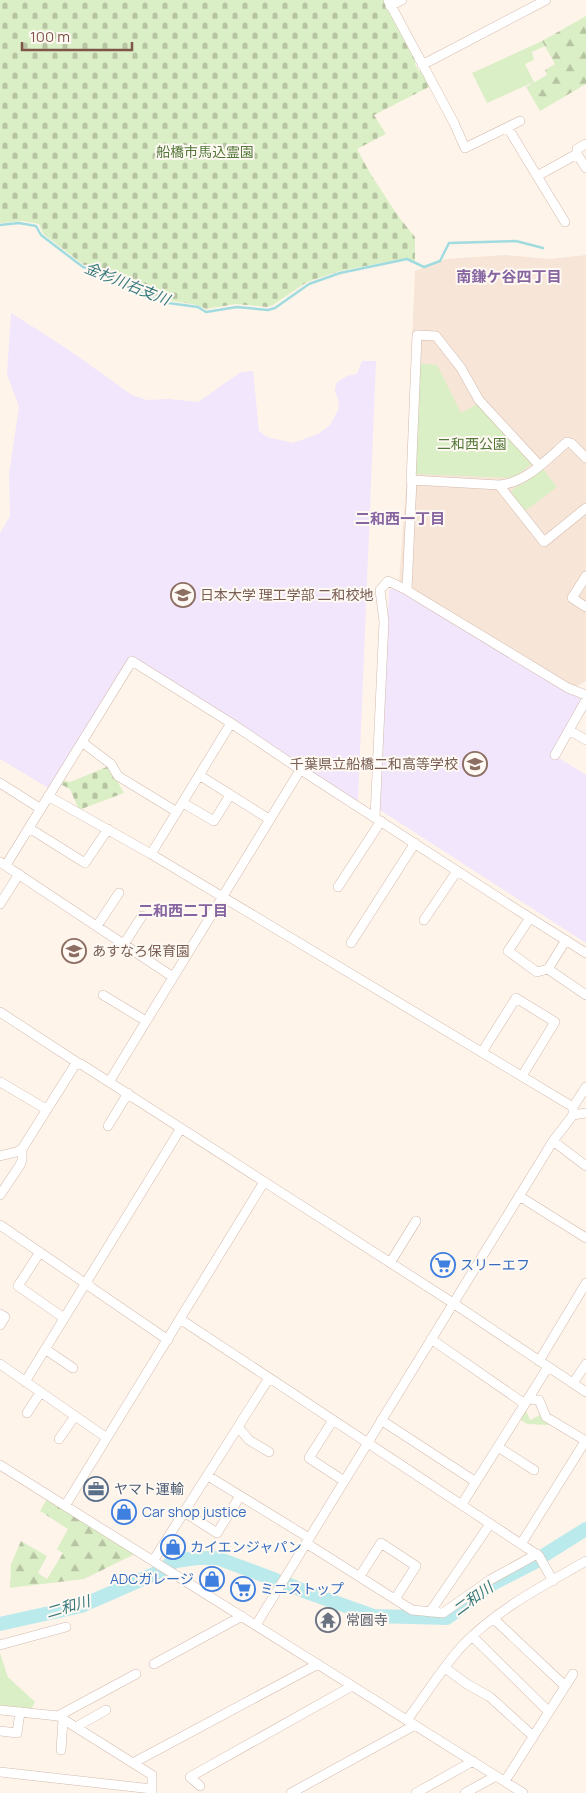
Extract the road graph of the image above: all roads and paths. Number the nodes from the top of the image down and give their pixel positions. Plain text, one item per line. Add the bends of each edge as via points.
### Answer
1 (402, 0) edge
2 (546, 0) edge
3 (389, 3) edge
4 (422, 65) junction
5 (520, 121) dead end
6 (508, 128) junction
7 (586, 144) edge
8 (577, 154) junction
9 (586, 168) edge
10 (537, 176) junction
11 (565, 222) dead end
12 (586, 458) edge
13 (539, 465) junction
14 (410, 482) junction
15 (499, 485) junction
16 (586, 508) edge
17 (586, 576) edge
18 (407, 590) junction
19 (586, 607) edge
20 (586, 695) edge
21 (586, 700) edge
22 (231, 723) junction
23 (569, 730) junction
24 (586, 740) edge
25 (82, 742) junction
26 (555, 754) dead end
27 (301, 770) junction
28 (199, 775) junction
29 (0, 783) edge
30 (230, 795) junction
31 (48, 796) junction
32 (183, 803) junction
33 (41, 809) junction
34 (177, 812) junction
35 (269, 819) junction
36 (378, 819) junction
37 (29, 828) junction
38 (108, 829) junction
39 (414, 843) junction
40 (152, 854) junction
41 (3, 863) edge
42 (457, 871) junction
43 (19, 874) junction
44 (338, 887) dead end
45 (119, 893) dead end
46 (222, 897) junction
47 (0, 904) edge
48 (142, 916) dead end
49 (530, 918) junction
50 (424, 920) dead end
51 (97, 926) junction
52 (566, 940) junction
53 (350, 943) dead end
54 (124, 944) junction
55 (586, 953) edge
56 (548, 969) junction
57 (173, 978) junction
58 (103, 995) dead end
59 (586, 995) edge
60 (0, 1012) edge
61 (146, 1021) junction
62 (482, 1052) junction
63 (78, 1063) junction
64 (522, 1076) junction
65 (0, 1082) edge
66 (109, 1082) junction
67 (586, 1087) edge
68 (128, 1094) junction
69 (46, 1109) junction
70 (573, 1111) junction
71 (586, 1113) edge
72 (108, 1126) dead end
73 (181, 1128) junction
74 (553, 1142) junction
75 (22, 1149) junction
76 (0, 1156) edge
77 (586, 1166) edge
78 (264, 1182) junction
79 (0, 1195) edge
80 (520, 1196) junction
81 (416, 1221) dead end
82 (0, 1225) edge
83 (586, 1238) edge
84 (40, 1252) junction
85 (390, 1263) junction
86 (86, 1283) junction
87 (586, 1283) edge
88 (454, 1303) junction
89 (0, 1314) edge
90 (64, 1318) junction
91 (180, 1319) junction
92 (0, 1325) edge
93 (431, 1339) junction
94 (168, 1340) junction
95 (45, 1349) junction
96 (539, 1361) junction
97 (0, 1364) edge
98 (586, 1364) edge
99 (548, 1367) junction
100 (73, 1368) dead end
101 (269, 1378) junction
102 (25, 1382) junction
103 (573, 1384) junction
104 (586, 1392) edge
105 (40, 1393) junction
106 (526, 1401) junction
107 (27, 1413) dead end
108 (74, 1416) junction
109 (333, 1420) junction
110 (381, 1420) junction
111 (238, 1427) junction
112 (107, 1438) junction
113 (59, 1439) dead end
114 (368, 1443) junction
115 (584, 1446) edge
116 (498, 1447) junction
117 (269, 1452) dead end
118 (0, 1465) edge
119 (534, 1470) dead end
120 (208, 1476) junction
121 (344, 1481) junction
122 (476, 1482) junction
123 (240, 1496) junction
124 (462, 1504) junction
125 (66, 1506) junction
126 (184, 1512) junction
127 (490, 1524) junction
128 (308, 1541) junction
129 (521, 1544) junction
130 (539, 1557) junction
131 (153, 1561) junction
132 (586, 1561) edge
133 (360, 1576) junction
134 (553, 1581) junction
135 (395, 1599) junction
136 (430, 1612) junction
137 (242, 1616) junction
138 (494, 1618) junction
139 (256, 1626) junction
140 (66, 1627) dead end
141 (472, 1636) junction
142 (0, 1645) edge
143 (154, 1664) dead end
144 (318, 1664) junction
145 (445, 1668) junction
146 (136, 1674) dead end
147 (573, 1674) dead end
148 (352, 1686) junction
149 (565, 1686) junction
150 (0, 1710) edge
151 (106, 1710) dead end
152 (20, 1712) junction
153 (549, 1712) junction
154 (61, 1717) junction
155 (411, 1723) junction
156 (76, 1727) junction
157 (0, 1731) edge
158 (533, 1736) junction
159 (61, 1750) dead end
160 (473, 1761) junction
161 (133, 1763) junction
162 (0, 1772) edge
163 (496, 1776) junction
164 (505, 1781) junction
165 (200, 1786) dead end
166 (152, 1791) edge
167 (291, 1793) edge
168 (416, 1793) edge
169 (465, 1793) edge
170 (523, 1793) edge

1 - 3 street
2 - 4 street
3 - 4 street
4 - 6 street via 465,148
5 - 6 street
6 - 10 street
7 - 8 street via 577,149
8 - 9 street
8 - 10 street
10 - 11 street
12 - 13 street via 567,442
13 - 14 street via 479,400 461,368 436,336 417,335
13 - 15 street via 519,481
14 - 15 street
14 - 18 street
15 - 16 street via 544,542
17 - 19 street via 572,598
18 - 20 street via 568,688
18 - 36 street via 388,582 380,590 384,621
21 - 23 street
22 - 25 street via 132,661
22 - 27 street
22 - 28 street
23 - 24 street
23 - 26 street
25 - 31 street
25 - 34 street via 111,764 118,776
27 - 35 street
27 - 36 street
28 - 30 street
28 - 32 street
29 - 33 street
30 - 32 street via 214,821
30 - 35 street
31 - 33 street
31 - 38 street
32 - 34 street
33 - 37 street
34 - 40 street
35 - 46 street
36 - 39 street
36 - 44 street
37 - 38 street via 85,863
37 - 41 street
38 - 40 street
39 - 42 street
39 - 53 street
40 - 46 street
41 - 43 street
42 - 49 street
42 - 50 street
43 - 47 street
43 - 51 street
45 - 51 street
46 - 57 street
46 - 62 street
48 - 54 street
49 - 52 street
49 - 56 street via 508,952 537,972
51 - 54 street
52 - 55 street
52 - 56 street
54 - 57 street
56 - 59 street
57 - 61 street
58 - 61 street
60 - 63 street
61 - 66 street
62 - 64 street
62 - 64 street via 516,998 555,1022
63 - 66 street
63 - 69 street
64 - 70 street
65 - 69 street
66 - 68 street
67 - 70 street
68 - 72 street
68 - 73 street
69 - 75 street
70 - 71 street
70 - 74 street
73 - 78 street
73 - 86 street
74 - 77 street
74 - 80 street
75 - 76 street
75 - 79 street via 20,1165
78 - 85 street
78 - 91 street
80 - 83 street
80 - 88 street
81 - 85 street
82 - 84 street
84 - 86 street
84 - 90 street via 18,1286
85 - 88 street
86 - 90 street
86 - 94 street
87 - 96 street
88 - 93 street
88 - 96 street
89 - 92 street via 5,1317
90 - 95 street
91 - 94 street
91 - 101 street
93 - 106 street
93 - 110 street
94 - 112 street
95 - 100 street
95 - 102 street
96 - 99 street
97 - 102 street
98 - 103 street
99 - 103 street
99 - 106 street
101 - 109 street
101 - 111 street
102 - 105 street
103 - 104 street
105 - 107 street
105 - 108 street
106 - 115 street via 539,1400 546,1417
106 - 116 street
108 - 112 street
108 - 113 street
109 - 114 street
109 - 121 street via 309,1458
110 - 114 street
110 - 122 street
111 - 117 street via 248,1440
111 - 120 street
112 - 125 street
114 - 121 street
114 - 124 street
115 - 129 street
116 - 119 street
116 - 122 street
118 - 125 street
120 - 123 street
120 - 126 street
121 - 128 street
122 - 124 street
123 - 126 street via 217,1533
123 - 128 street
124 - 127 street
125 - 131 street
126 - 131 street
127 - 129 street
127 - 136 street
128 - 133 street
128 - 139 street
129 - 130 street
130 - 134 street
130 - 136 street via 490,1580 443,1613
131 - 137 street
132 - 134 street
133 - 135 street
133 - 135 street via 381,1543 416,1566
134 - 138 street
135 - 136 street via 412,1610
137 - 139 street
137 - 143 street
138 - 141 street
138 - 149 street
139 - 144 street
140 - 142 street
141 - 145 street
141 - 153 street
144 - 148 street
144 - 161 street
145 - 155 street
145 - 158 street via 490,1697
146 - 154 street
147 - 149 street
148 - 155 street
148 - 165 street via 190,1777
149 - 153 street
150 - 152 street
151 - 156 street
152 - 154 street
152 - 157 street via 17,1732
153 - 158 street
154 - 156 street
154 - 159 street
155 - 160 street
155 - 167 street
156 - 161 street
158 - 164 street
160 - 163 street
160 - 168 street
161 - 166 street via 152,1775
162 - 166 street
163 - 164 street
163 - 169 street
164 - 170 street

